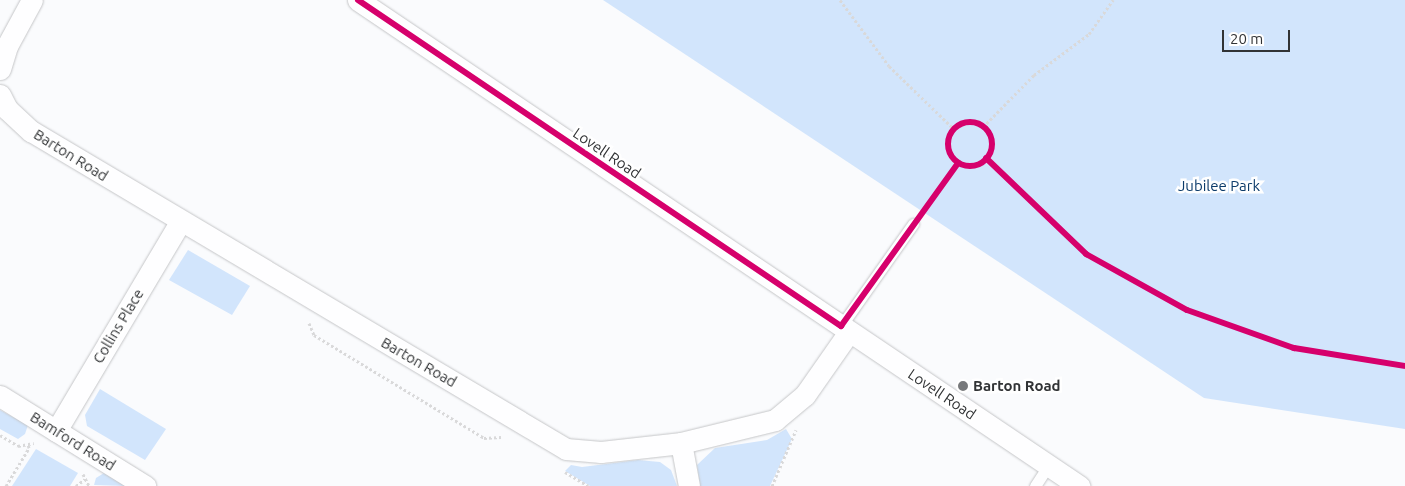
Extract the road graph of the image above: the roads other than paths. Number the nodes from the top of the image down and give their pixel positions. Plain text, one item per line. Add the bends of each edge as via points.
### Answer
1 (32, 0) edge
2 (358, 0) edge
3 (0, 69) edge
4 (0, 95) edge
5 (180, 222) junction
6 (913, 224) dead end
7 (845, 329) junction
8 (0, 396) edge
9 (56, 431) junction
10 (680, 443) junction
11 (1048, 466) junction
12 (145, 486) edge
13 (689, 486) edge
14 (1035, 486) edge
15 (1079, 486) edge

1 - 3 street via 6,46
2 - 7 street, Lovell Road
4 - 5 street, Barton Road via 7,108 31,131
5 - 9 street, Collins Place
5 - 10 street, Barton Road via 566,449 602,452
6 - 7 lane
7 - 10 street, Barton Road via 793,408 775,420
7 - 11 street, Lovell Road
8 - 9 street, Bamford Road
9 - 12 street, Bamford Road
10 - 13 street
11 - 14 lane
11 - 15 street, Lovell Road

